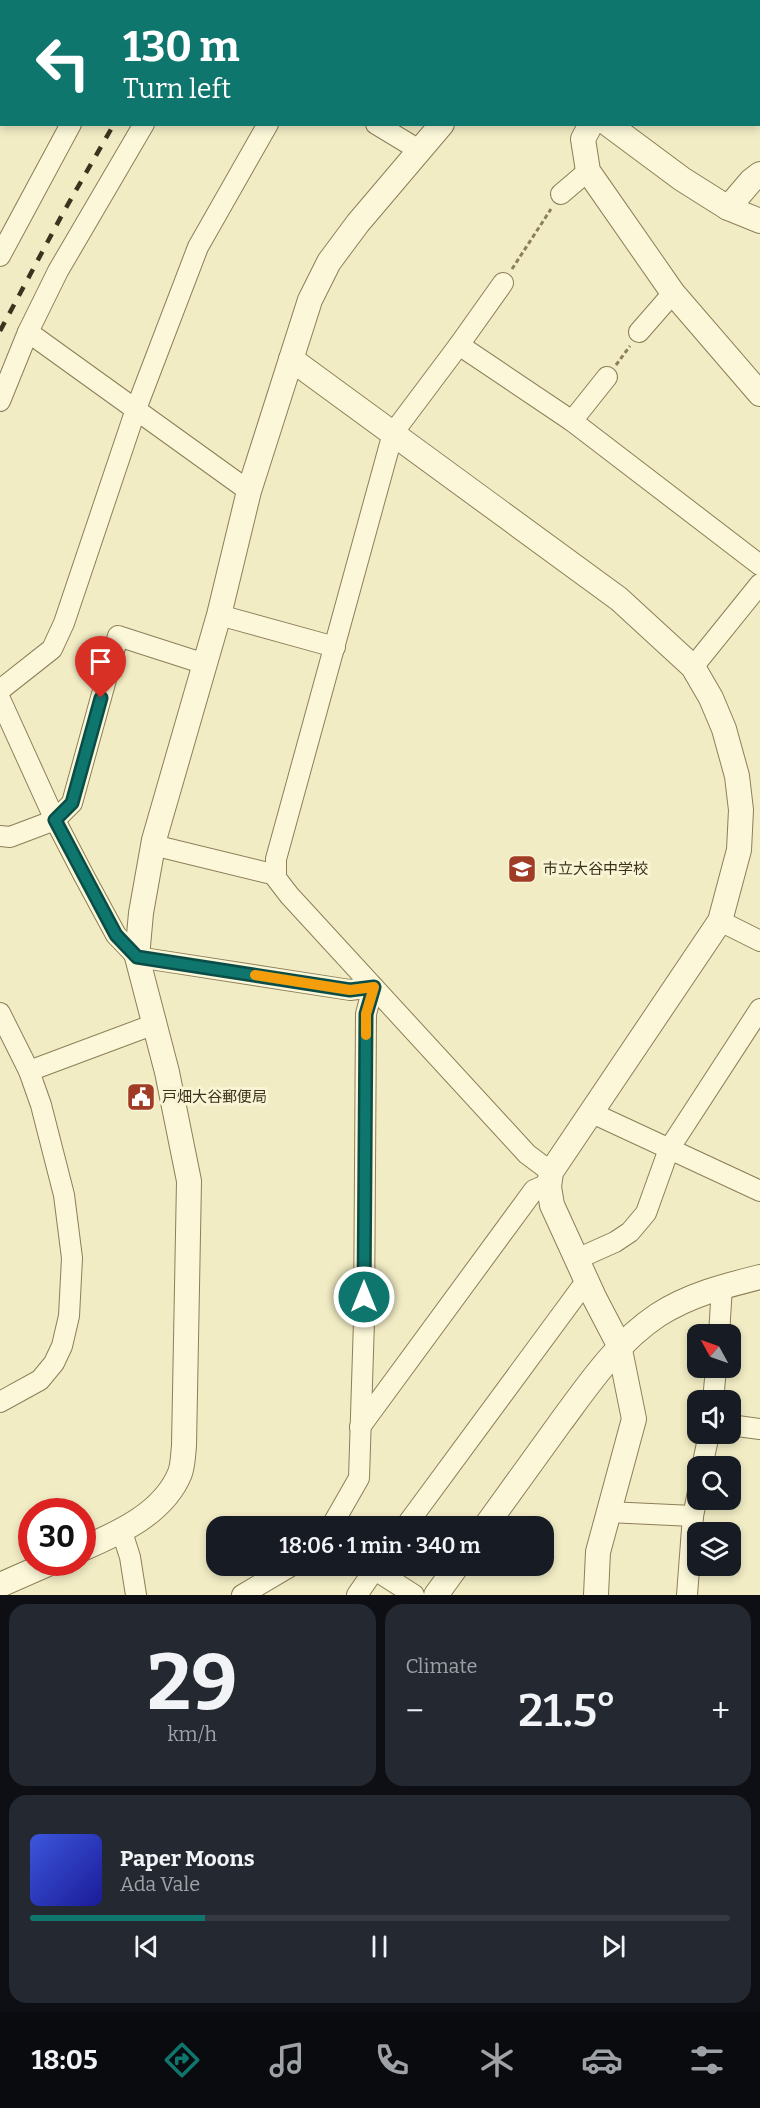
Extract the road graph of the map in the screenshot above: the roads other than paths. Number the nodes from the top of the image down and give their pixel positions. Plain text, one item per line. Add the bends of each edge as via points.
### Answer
1 (70, 126) edge
2 (143, 126) edge
3 (267, 126) edge
4 (379, 126) edge
5 (440, 126) edge
6 (590, 126) edge
7 (611, 126) edge
8 (419, 150) junction
9 (588, 171) junction
10 (760, 174) edge
11 (561, 195) road end
12 (728, 208) junction
13 (760, 221) edge
14 (0, 256) edge
15 (503, 283) road end
16 (673, 293) junction
17 (28, 332) junction
18 (639, 332) road end
19 (459, 345) junction
20 (291, 359) junction
21 (607, 377) road end
22 (760, 394) edge
23 (0, 401) edge
24 (136, 409) junction
25 (572, 421) junction
26 (393, 433) junction
27 (249, 491) junction
28 (760, 565) edge
29 (760, 584) edge
30 (219, 615) junction
31 (335, 646) junction
32 (205, 664) junction
33 (693, 667) junction
34 (0, 690) edge
35 (0, 699) edge
36 (55, 820) junction
37 (0, 836) edge
38 (153, 845) junction
39 (276, 875) junction
40 (720, 921) junction
41 (760, 941) edge
42 (137, 957) junction
43 (374, 987) junction
44 (760, 1009) edge
45 (0, 1013) edge
46 (155, 1024) junction
47 (29, 1071) junction
48 (590, 1112) junction
49 (669, 1149) junction
50 (550, 1177) junction
51 (760, 1191) edge
52 (582, 1270) junction
53 (760, 1278) edge
54 (723, 1286) junction
55 (719, 1324) edge
56 (620, 1345) junction
57 (0, 1402) edge
58 (741, 1426) edge
59 (360, 1427) junction
60 (760, 1429) edge
61 (694, 1510) edge
62 (608, 1512) junction
63 (337, 1516) edge
64 (413, 1516) edge
65 (493, 1516) edge
66 (693, 1516) junction
67 (122, 1532) junction
68 (96, 1543) edge
69 (20, 1576) edge
70 (274, 1576) edge
71 (368, 1576) edge
72 (386, 1576) edge
73 (450, 1576) edge
74 (0, 1585) edge
75 (136, 1595) edge
76 (243, 1595) edge
77 (357, 1595) edge
78 (414, 1595) edge
79 (436, 1595) edge
80 (596, 1595) edge
81 (687, 1595) edge

1 - 14 street
2 - 17 street via 58,271
3 - 24 street via 198,247
4 - 8 street
5 - 8 street
6 - 9 street via 583,139
7 - 12 street
8 - 20 street via 329,262 310,300
9 - 11 street
9 - 16 street
10 - 12 street
12 - 13 street
15 - 19 street
16 - 18 street
16 - 22 street
17 - 23 street
17 - 24 street
19 - 25 street
19 - 26 street
20 - 26 street
20 - 27 street
21 - 25 street
24 - 27 street
24 - 34 street via 52,649
25 - 28 street
26 - 31 street
26 - 33 street via 619,599
27 - 30 street
29 - 33 street
30 - 31 street
30 - 32 street
31 - 39 street via 276,859
32 - 36 street via 118,636 72,803
32 - 38 street
33 - 40 street via 724,729 737,776 741,810 739,850
35 - 36 street
36 - 37 street via 10,837
36 - 42 street via 116,935
38 - 39 street
38 - 42 street
39 - 43 street via 289,896
40 - 41 street
40 - 48 street
42 - 43 street via 350,990
42 - 46 street
43 - 50 street
43 - 59 street via 366,1014
44 - 49 street
45 - 47 street
46 - 47 street
46 - 67 street via 189,1180 184,1446 181,1472 170,1492
47 - 57 street via 64,1195 72,1258 69,1316 54,1364 40,1380
48 - 49 street
48 - 50 street
49 - 51 street
49 - 52 street via 646,1213 630,1232
50 - 52 street via 552,1205
50 - 59 street via 534,1190
52 - 56 street
52 - 64 street
53 - 54 street
54 - 55 street
54 - 56 street via 658,1315
56 - 62 street via 634,1419
56 - 65 street
58 - 60 street
59 - 63 street via 359,1479
61 - 66 street
62 - 66 street
62 - 80 street via 598,1552
66 - 81 street
67 - 68 street
67 - 75 street
69 - 74 street
70 - 76 street
71 - 77 street
72 - 78 street
73 - 79 street

